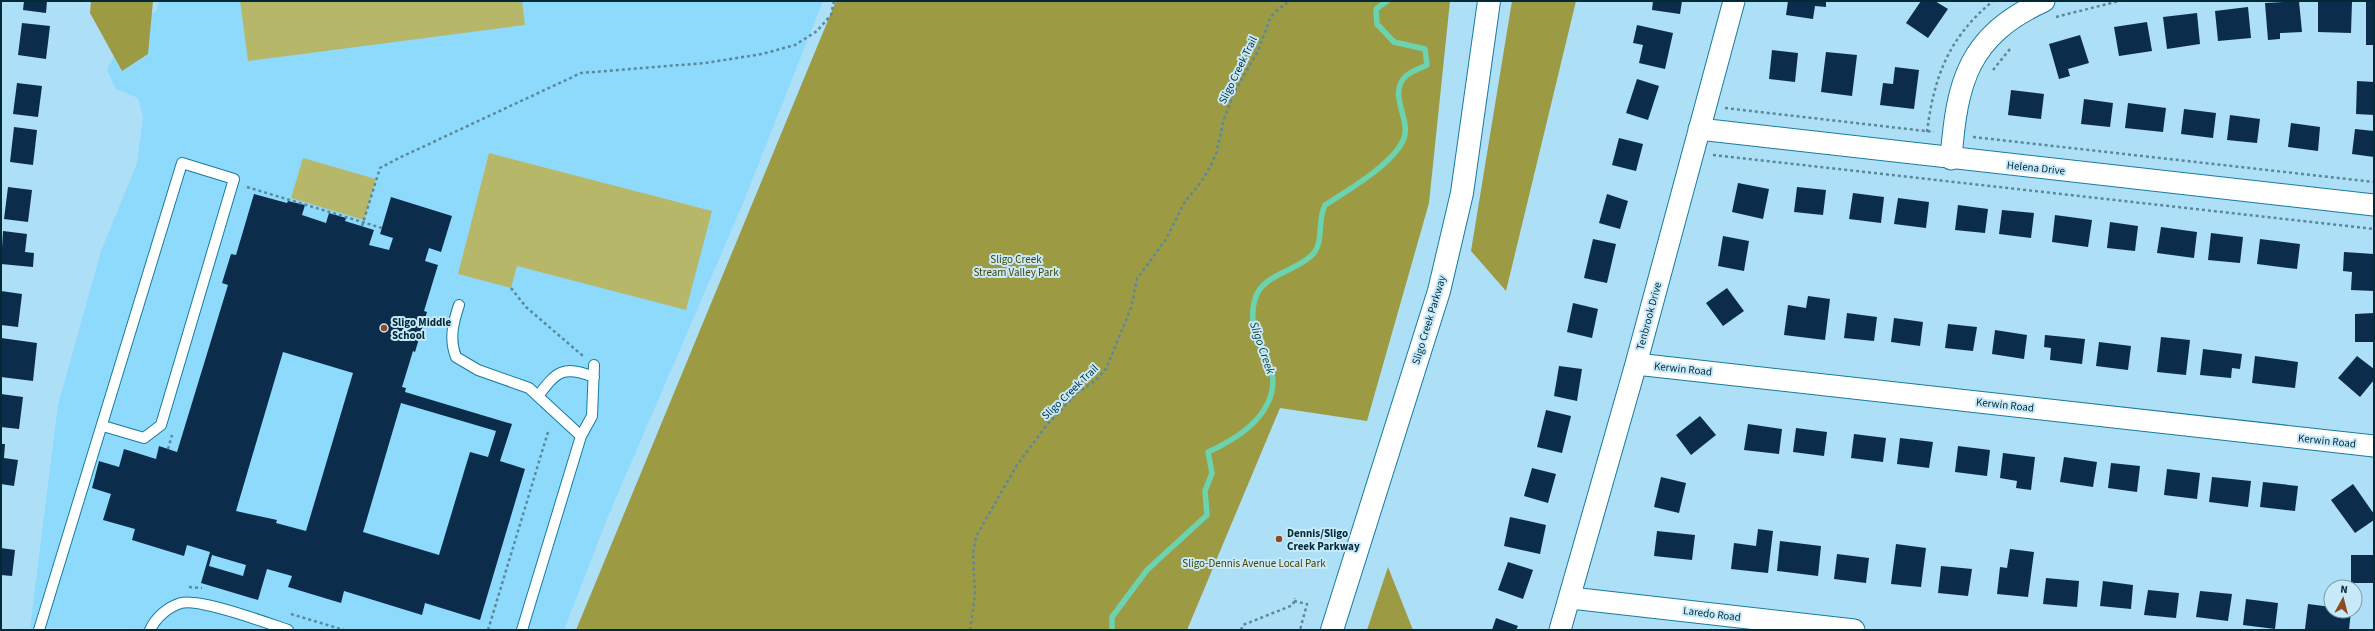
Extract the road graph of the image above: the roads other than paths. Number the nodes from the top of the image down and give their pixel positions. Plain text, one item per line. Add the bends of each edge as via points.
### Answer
1 (1489, 1) edge
2 (1734, 1) edge
3 (2048, 10) edge
4 (1699, 129) junction
5 (1961, 160) junction
6 (2374, 205) edge
7 (459, 305) dead end
8 (1636, 364) junction
9 (594, 366) road end
10 (594, 377) junction
11 (538, 396) junction
12 (103, 426) junction
13 (581, 436) junction
14 (2374, 446) edge
15 (1571, 598) junction
16 (39, 630) edge
17 (150, 630) edge
18 (288, 630) edge
19 (522, 630) edge
20 (1332, 630) edge
21 (1560, 630) edge
22 (1854, 630) edge

1 - 20 street, Sligo Creek Parkway via 1462,193 1439,292
2 - 4 street, Tenbrook Drive
3 - 5 street via 2021,12 1991,35 1966,72 1955,111 1953,135
4 - 5 street, Helena Drive
4 - 8 street, Tenbrook Drive
5 - 6 street, Helena Drive
7 - 11 lane via 453,325 452,346 456,357 478,370 529,388
8 - 14 street, Kerwin Road
8 - 15 street, Tenbrook Drive
9 - 10 lane
10 - 11 lane via 575,370 553,376
10 - 13 lane via 592,416
11 - 13 lane
12 - 12 lane via 144,438 161,425 234,179 182,163
12 - 16 lane
13 - 19 lane
15 - 21 street, Tenbrook Drive
15 - 22 street, Laredo Road
17 - 18 lane via 164,611 182,602 213,606

